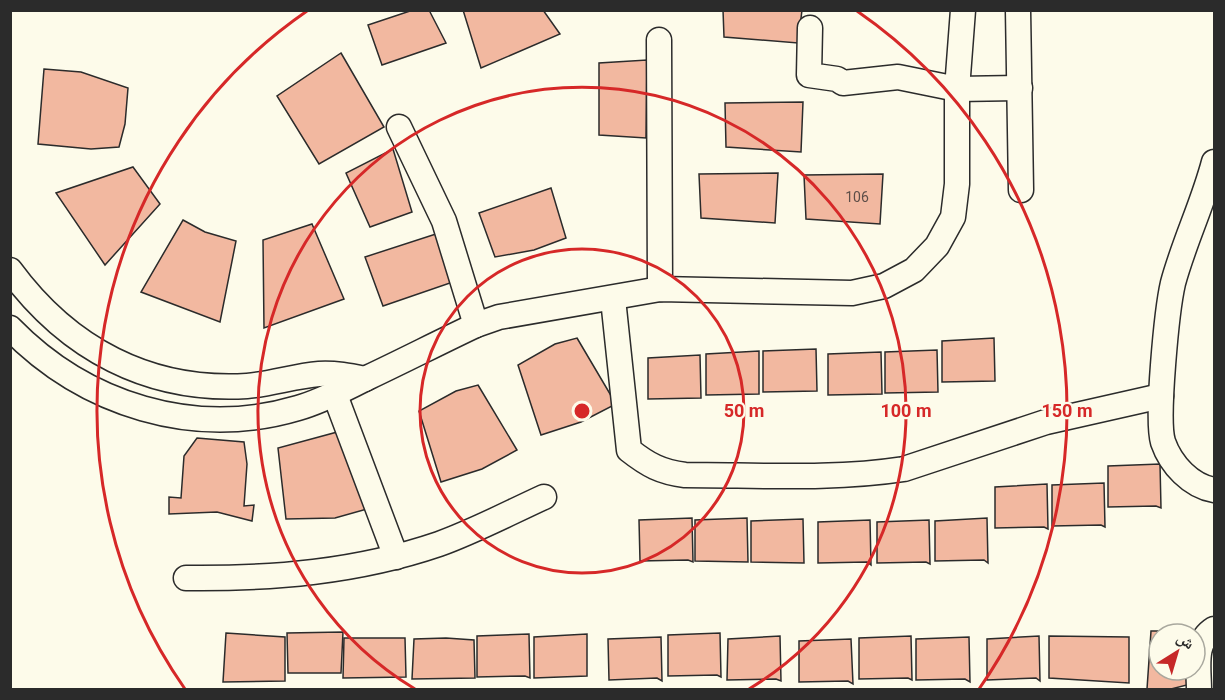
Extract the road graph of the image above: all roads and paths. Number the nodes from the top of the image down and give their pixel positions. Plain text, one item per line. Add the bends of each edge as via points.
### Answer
1 (963, 10) edge
2 (1018, 10) edge
3 (810, 28) dead end
4 (659, 40) dead end
5 (1020, 88) junction
6 (957, 89) junction
7 (399, 127) dead end
8 (1215, 162) edge
9 (1021, 190) dead end
10 (1208, 208) edge
11 (10, 270) edge
12 (660, 289) junction
13 (613, 299) junction
14 (476, 325) junction
15 (10, 328) edge
16 (69, 332) junction
17 (48, 362) junction
18 (159, 379) junction
19 (365, 379) junction
20 (335, 395) junction
21 (1161, 396) junction
22 (150, 411) junction
23 (1215, 490) edge
24 (544, 497) dead end
25 (396, 557) junction
26 (186, 578) dead end
27 (1215, 629) edge
28 (1199, 690) edge

1 - 6 street
2 - 5 street
3 - 6 street via 809,75 843,83 898,77
4 - 12 street
5 - 6 street
5 - 9 street
6 - 12 street via 953,217 937,246 914,270 884,286 852,293
7 - 14 street via 444,221
8 - 10 street
10 - 21 street via 1184,248 1173,286
11 - 16 street via 26,292
12 - 13 street
13 - 14 street via 499,317
13 - 21 street via 629,450 662,472 825,475 896,470 1046,422
14 - 19 street
15 - 17 street
16 - 17 street
16 - 18 street via 121,364
17 - 22 street via 104,396
18 - 19 street via 204,387 249,385 319,374
18 - 22 street
19 - 20 street
20 - 22 street via 250,418 182,418
20 - 25 street
21 - 23 street via 1163,441 1173,462 1188,478
24 - 25 street via 481,527
25 - 26 street via 327,571 257,579
27 - 28 street via 1199,647

